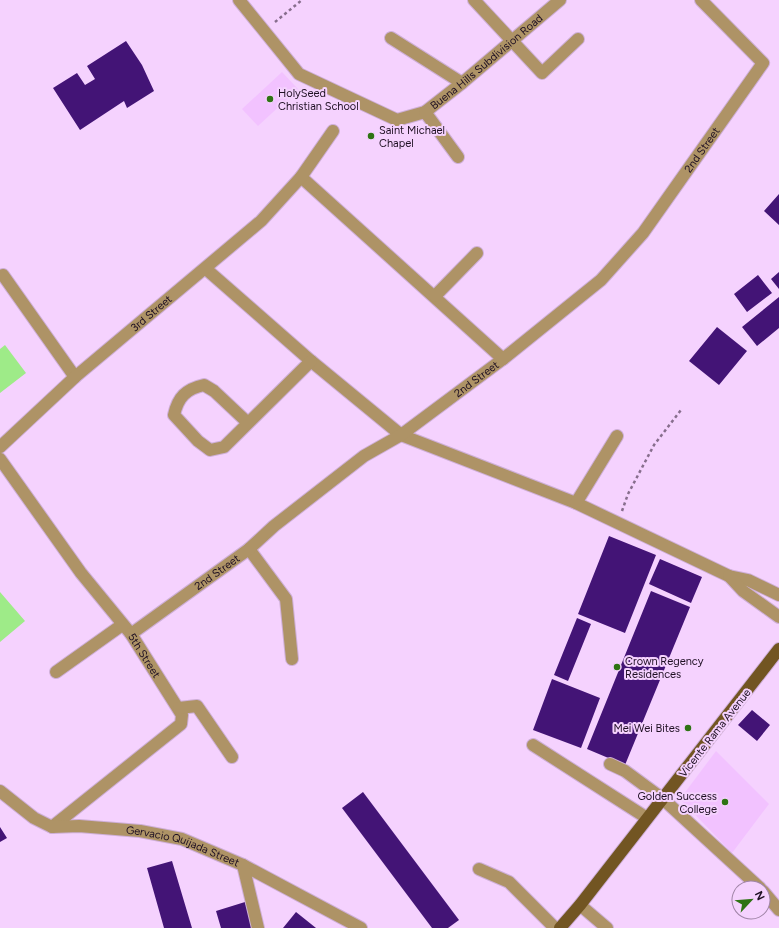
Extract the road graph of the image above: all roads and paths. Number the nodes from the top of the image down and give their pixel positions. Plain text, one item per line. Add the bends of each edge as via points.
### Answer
1 (239, 0) edge
2 (302, 0) edge
3 (474, 0) edge
4 (560, 0) edge
5 (701, 0) edge
6 (273, 24) dead end
7 (392, 38) dead end
8 (578, 39) dead end
9 (512, 40) junction
10 (462, 83) junction
11 (425, 112) junction
12 (333, 131) dead end
13 (458, 157) dead end
14 (301, 178) junction
15 (477, 253) dead end
16 (206, 268) junction
17 (3, 275) dead end
18 (435, 296) junction
19 (503, 359) junction
20 (311, 360) junction
21 (75, 377) junction
22 (681, 410) dead end
23 (247, 422) junction
24 (401, 436) junction
25 (617, 436) dead end
26 (0, 447) edge
27 (0, 459) edge
28 (576, 503) junction
29 (618, 523) junction
30 (249, 549) junction
31 (729, 576) junction
32 (779, 595) edge
33 (779, 617) edge
34 (122, 625) junction
35 (130, 634) junction
36 (779, 650) edge
37 (292, 659) dead end
38 (56, 672) dead end
39 (179, 708) junction
40 (533, 745) dead end
41 (232, 757) dead end
42 (610, 764) dead end
43 (0, 791) edge
44 (663, 799) junction
45 (647, 818) junction
46 (52, 827) junction
47 (244, 865) junction
48 (479, 869) dead end
49 (751, 880) edge
50 (771, 900) edge
51 (580, 905) junction
52 (779, 910) edge
53 (258, 928) edge
54 (361, 928) edge
55 (555, 928) edge
56 (560, 928) edge
57 (607, 928) edge

1 - 11 street, Buena Hills Subdivision Road via 299,74 397,120
2 - 6 path
3 - 9 street
4 - 9 street, Buena Hills Subdivision Road
5 - 19 street, 2nd Street via 763,64 643,234 601,280
7 - 10 street
8 - 9 street via 542,73
9 - 10 street, Buena Hills Subdivision Road
10 - 11 street, Buena Hills Subdivision Road
11 - 13 street
12 - 14 street, 3rd Street
14 - 16 street, 3rd Street via 261,221
14 - 18 street
15 - 18 street
16 - 20 street
16 - 21 street, 3rd Street
17 - 21 street
18 - 19 street
19 - 24 street, 2nd Street
20 - 23 street
20 - 24 street
21 - 26 street, 3rd Street
22 - 29 path via 654,445 628,494
23 - 23 street via 224,447 210,450 174,415 177,402 192,388 204,384
24 - 28 street
24 - 30 street, 2nd Street via 364,456 274,526
25 - 28 street
27 - 34 street, 5th Street via 81,573
28 - 29 street
29 - 31 street
30 - 35 street, 2nd Street
30 - 37 street via 286,599
31 - 32 street via 748,580
31 - 33 street via 743,592
34 - 35 street, 5th Street
34 - 38 street
35 - 39 street, 5th Street
36 - 44 main road, Vicente Rama Avenue
39 - 41 street via 197,706
39 - 46 street via 183,719 181,724
40 - 45 street
42 - 44 street
43 - 46 street, Gervacio Quijada Street via 34,818
44 - 45 main road, Vicente Rama Avenue
44 - 49 street
45 - 51 main road, Vicente Rama Avenue
46 - 47 street, Gervacio Quijada Street via 79,826 140,831 182,839
47 - 53 street
47 - 54 street, Gervacio Quijada Street
48 - 55 street via 509,882
50 - 52 street
51 - 56 main road, Vicente Rama Avenue
51 - 57 street

